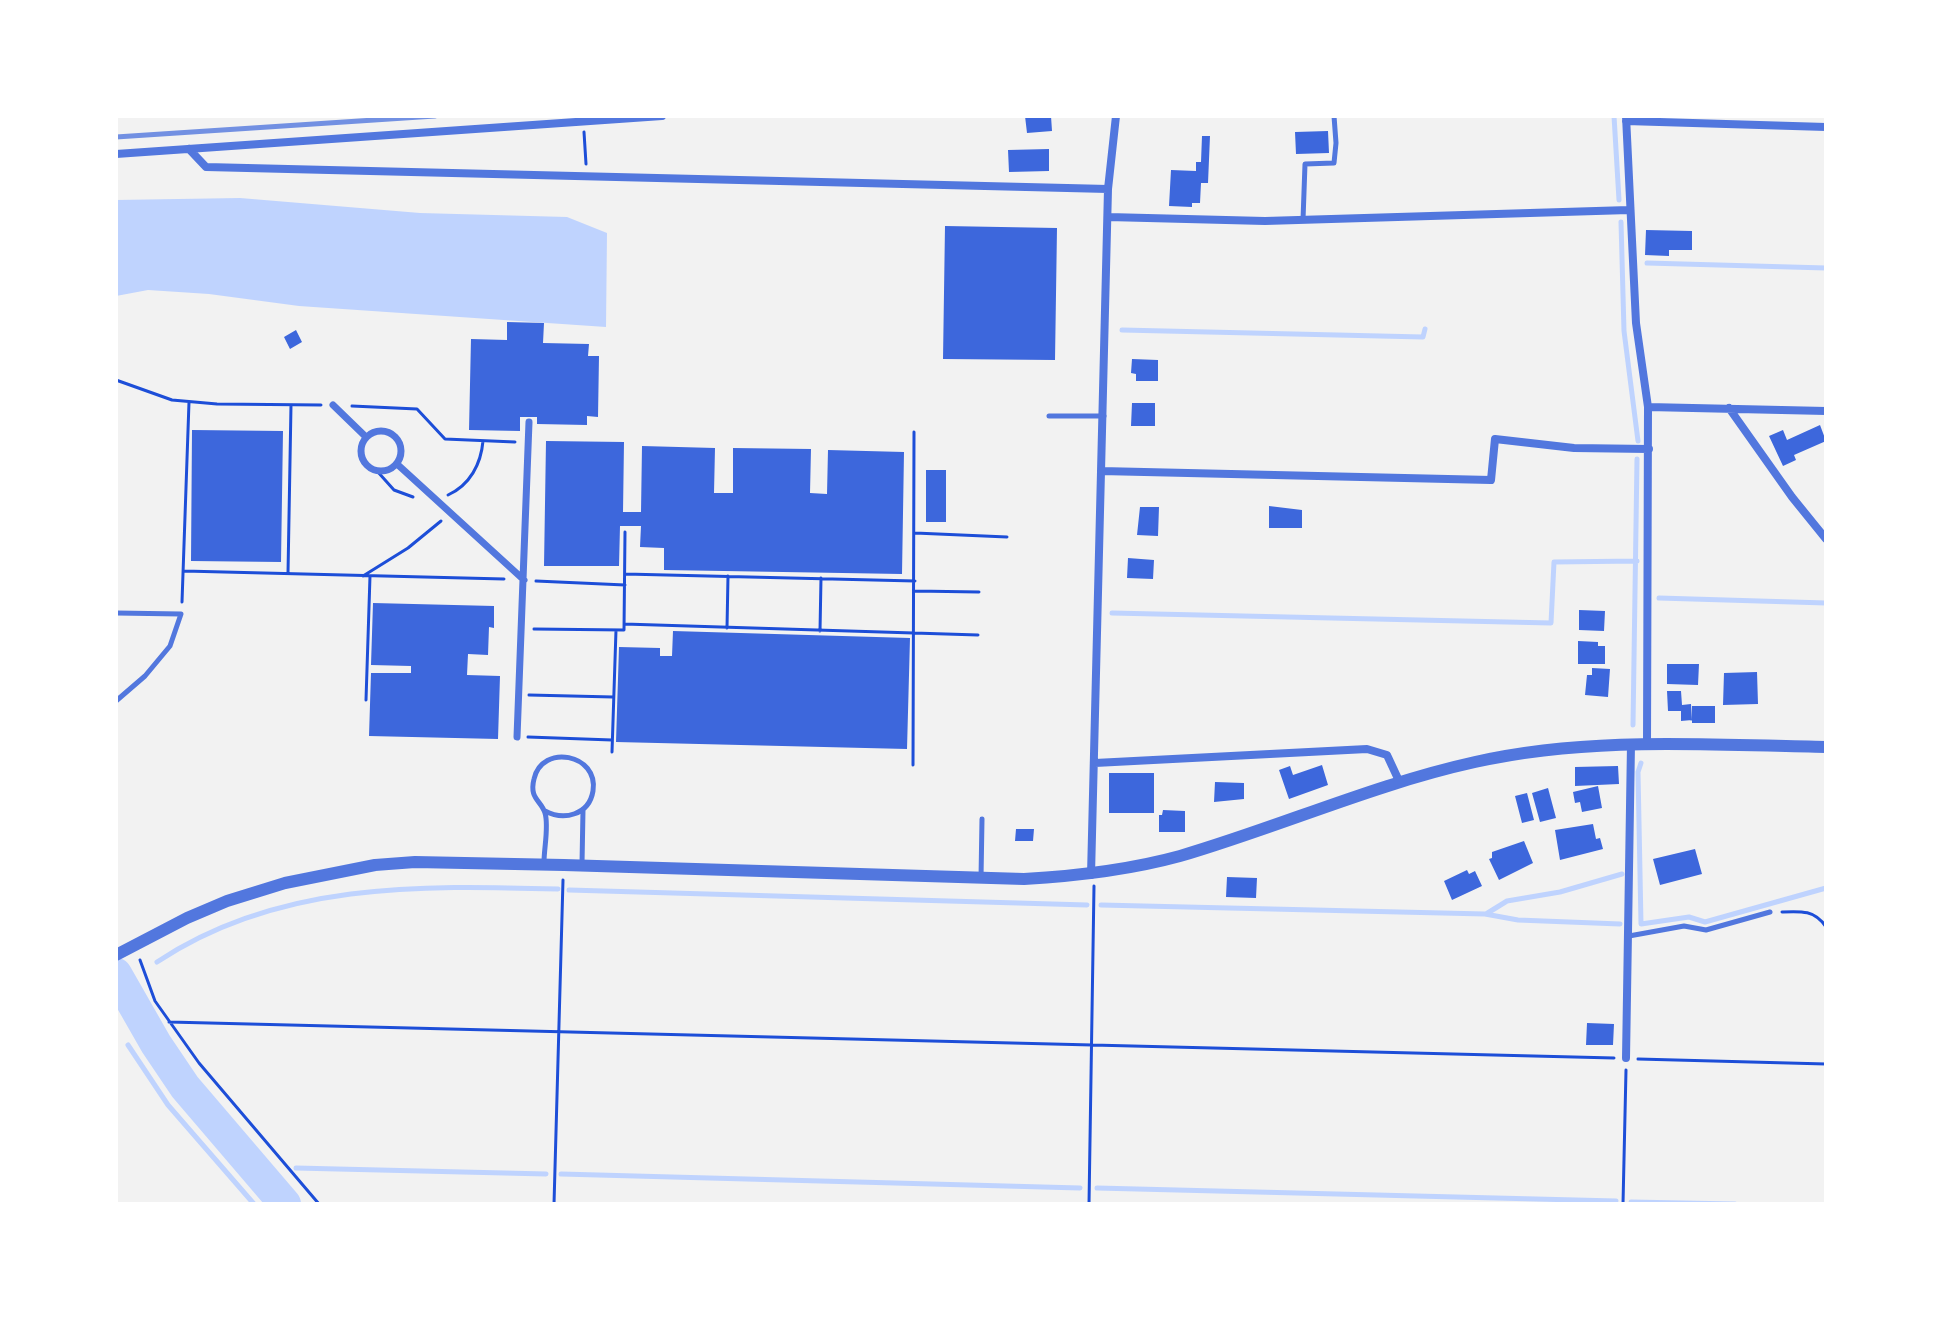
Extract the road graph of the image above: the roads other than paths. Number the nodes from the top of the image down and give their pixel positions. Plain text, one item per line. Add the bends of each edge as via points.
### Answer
1 (662, 116) edge
2 (1116, 116) edge
3 (1334, 116) edge
4 (1626, 118) edge
5 (1826, 127) edge
6 (189, 149) junction
7 (116, 154) edge
8 (1108, 189) junction
9 (1629, 210) junction
10 (1108, 217) junction
11 (1303, 220) junction
12 (333, 405) dead end
13 (1648, 407) junction
14 (1729, 408) junction
15 (1826, 411) edge
16 (1049, 416) dead end
17 (1104, 416) junction
18 (529, 422) dead end
19 (366, 437) junction
20 (1649, 449) junction
21 (397, 464) junction
22 (1101, 471) junction
23 (1826, 539) edge
24 (524, 580) junction
25 (116, 613) edge
26 (116, 701) edge
27 (517, 737) road end
28 (1647, 743) junction
29 (1631, 744) junction
30 (1826, 747) edge
31 (1095, 763) junction
32 (1400, 783) junction
33 (583, 809) junction
34 (545, 811) junction
35 (982, 819) dead end
36 (543, 865) junction
37 (582, 866) junction
38 (1091, 875) junction
39 (981, 878) junction
40 (1770, 912) road end
41 (1629, 936) junction
42 (119, 953) edge
43 (1626, 1058) road end

1 - 6 street
2 - 8 street
3 - 11 lane via 1334,163 1305,164
4 - 5 street
4 - 9 street
6 - 7 street
6 - 8 street via 206,167
8 - 10 street
9 - 11 street
9 - 13 street
10 - 11 street
10 - 17 street
12 - 19 street
13 - 14 street
13 - 20 street
14 - 15 street
14 - 23 street
16 - 17 lane
17 - 22 street
18 - 24 street
19 - 21 street via 384,431 396,437 402,449
19 - 21 street via 362,456 369,467 382,471
20 - 22 street via 1495,439 1491,480
20 - 28 street
21 - 24 street
22 - 31 street
24 - 27 street
25 - 26 lane via 181,614 170,646
28 - 29 street
28 - 30 street
29 - 32 street via 1528,751
29 - 41 street
31 - 32 street via 1367,749 1387,755
31 - 38 street
32 - 38 street via 1178,856
33 - 34 lane via 564,817
33 - 34 lane via 593,782 585,765 567,756 548,760 535,775 533,795
33 - 37 lane
34 - 36 lane
35 - 39 lane
36 - 37 street
36 - 42 street via 415,862 334,872 227,901
37 - 39 street
38 - 39 street
40 - 41 lane via 1706,930 1684,926
41 - 43 street

